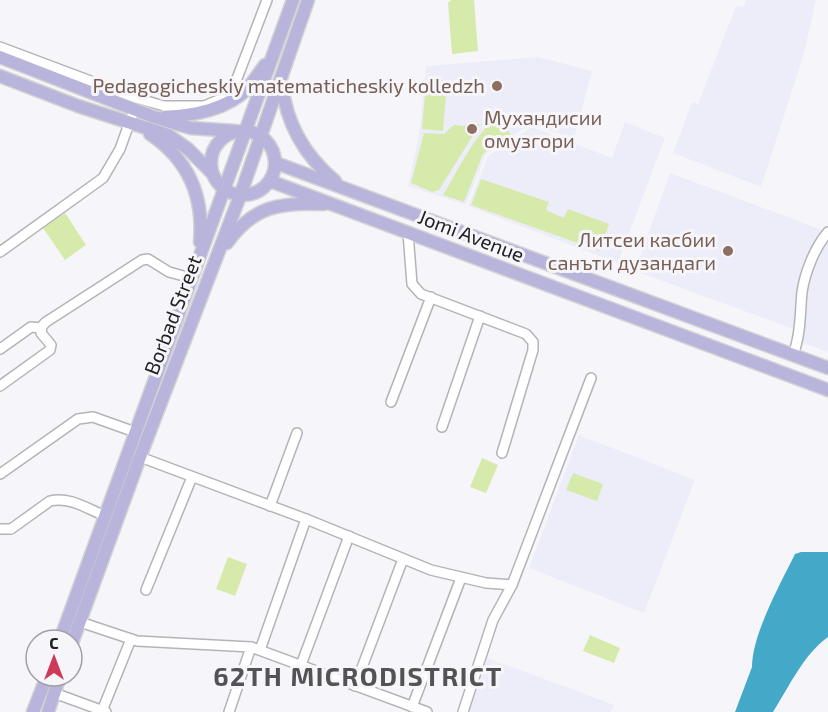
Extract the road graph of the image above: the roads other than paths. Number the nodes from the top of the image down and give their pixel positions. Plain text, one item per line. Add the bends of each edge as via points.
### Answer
1 (267, 0) edge
2 (293, 0) edge
3 (309, 0) edge
4 (0, 46) edge
5 (273, 55) junction
6 (0, 57) edge
7 (0, 76) edge
8 (281, 81) junction
9 (86, 85) junction
10 (236, 92) junction
11 (134, 110) junction
12 (199, 110) junction
13 (154, 117) junction
14 (134, 125) junction
15 (240, 131) junction
16 (261, 136) junction
17 (276, 163) junction
18 (212, 172) junction
19 (270, 181) junction
20 (340, 186) junction
21 (223, 189) junction
22 (240, 196) junction
23 (336, 204) junction
24 (828, 232) edge
25 (408, 233) junction
26 (0, 252) edge
27 (199, 257) junction
28 (216, 259) junction
29 (191, 278) junction
30 (431, 297) junction
31 (480, 316) junction
32 (702, 322) junction
33 (41, 328) junction
34 (694, 340) junction
35 (0, 349) edge
36 (794, 352) dead end
37 (828, 368) edge
38 (591, 378) dead end
39 (0, 386) edge
40 (828, 390) edge
41 (391, 402) dead end
42 (442, 427) dead end
43 (135, 432) junction
44 (297, 433) dead end
45 (502, 453) dead end
46 (140, 457) junction
47 (0, 474) edge
48 (192, 477) junction
49 (270, 506) junction
50 (105, 516) junction
51 (306, 519) junction
52 (0, 529) edge
53 (349, 536) junction
54 (403, 560) junction
55 (460, 578) junction
56 (512, 585) junction
57 (146, 590) dead end
58 (80, 622) junction
59 (64, 628) edge
60 (78, 628) edge
61 (131, 639) junction
62 (256, 648) junction
63 (300, 665) junction
64 (355, 686) junction
65 (42, 688) edge
66 (56, 688) edge
67 (54, 693) junction
68 (412, 707) junction
69 (104, 711) edge
70 (33, 712) edge
71 (48, 712) edge
72 (229, 712) edge
73 (427, 712) edge
74 (463, 712) edge

1 - 10 street
2 - 5 main road, Borbad Street
3 - 8 main road, Borbad Street
4 - 9 street
5 - 10 main road via 247,88
5 - 15 main road, Borbad Street
6 - 9 main road
7 - 14 main road
8 - 16 main road, Borbad Street
8 - 20 main road via 296,135 313,160
9 - 11 main road
9 - 12 street via 151,104
10 - 12 main road via 231,100
11 - 13 main road
11 - 14 street
12 - 13 main road
13 - 15 main road via 191,128
14 - 18 main road via 168,135
14 - 26 street via 103,178
14 - 27 main road via 162,142 194,185 201,210
15 - 16 main road
15 - 18 main road via 217,143 210,162
15 - 21 main road, Borbad Street
16 - 17 main road via 274,152
16 - 22 main road, Borbad Street
17 - 19 main road
17 - 20 main road, Jomi Avenue
18 - 21 main road
19 - 22 main road via 256,193
19 - 23 main road, Jomi Avenue
20 - 32 main road, Jomi Avenue
21 - 22 main road
21 - 27 main road, Borbad Street
22 - 28 main road, Borbad Street
23 - 25 main road, Jomi Avenue
23 - 28 main road via 269,207 234,232
24 - 36 street via 805,279
25 - 30 street via 412,284 421,294
25 - 34 main road, Jomi Avenue
27 - 29 main road, Borbad Street
28 - 46 main road, Borbad Street
29 - 33 street via 145,259
29 - 43 main road, Borbad Street
30 - 31 street
30 - 41 street
31 - 42 street
31 - 45 street via 526,334 533,342
32 - 34 main road
32 - 37 main road, Jomi Avenue
33 - 35 street via 31,327
33 - 39 street via 50,350
34 - 40 main road, Jomi Avenue
38 - 56 street
43 - 47 street via 93,417 78,419
43 - 50 main road, Borbad Street
44 - 49 street
46 - 48 street
46 - 58 main road, Borbad Street
48 - 49 street
48 - 57 street
49 - 51 street
50 - 52 street via 70,501 57,500 11,529
50 - 59 main road, Borbad Street
51 - 53 street
51 - 62 street
53 - 54 street
53 - 63 street
54 - 55 street
54 - 64 street
55 - 56 street
55 - 68 street
56 - 74 street via 494,620
58 - 60 main road, Borbad Street
58 - 61 street
61 - 62 street
61 - 69 street
62 - 63 street
62 - 72 street
63 - 64 street
64 - 68 street
65 - 70 main road
66 - 67 main road
67 - 69 street
67 - 71 main road
68 - 73 street

